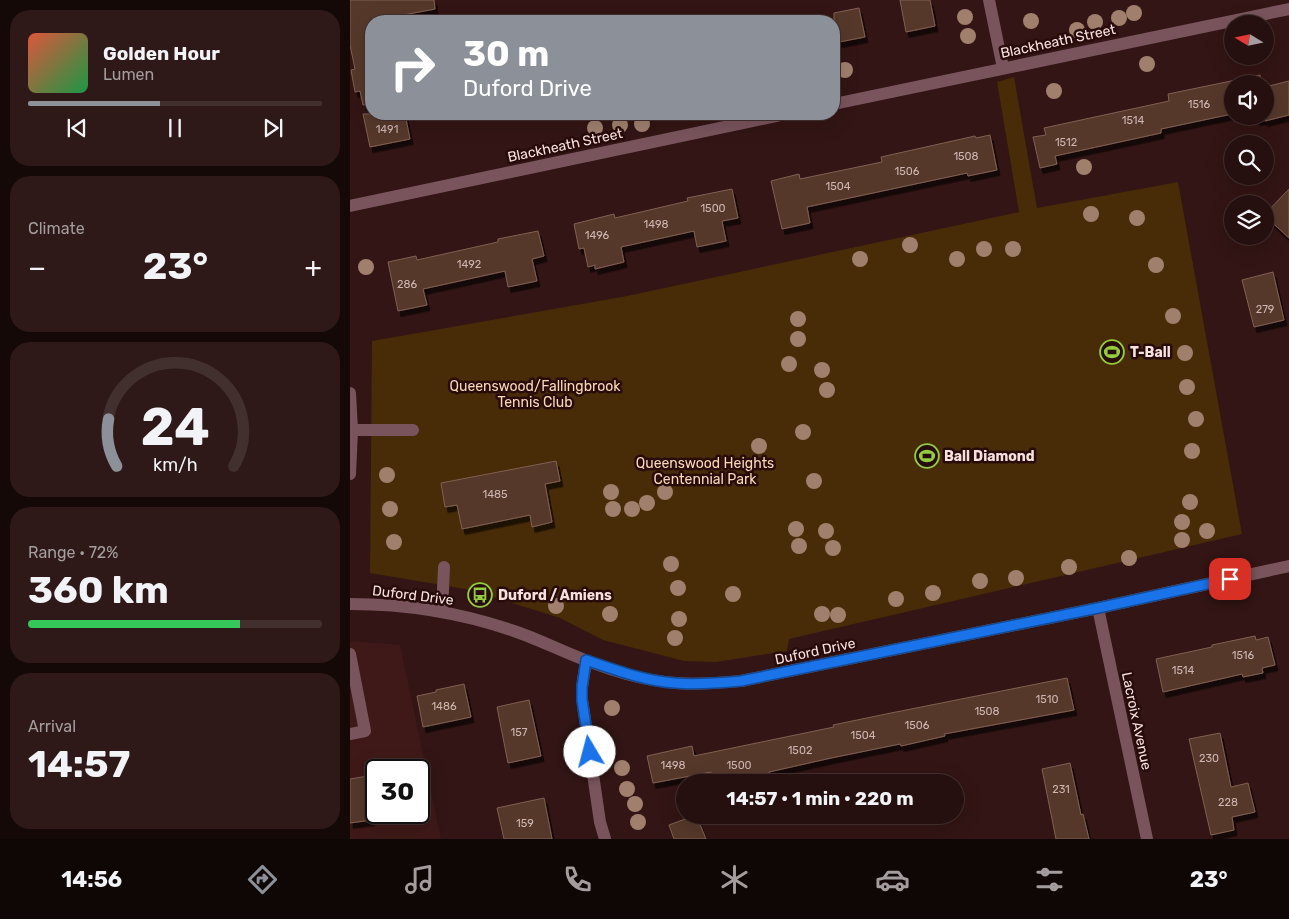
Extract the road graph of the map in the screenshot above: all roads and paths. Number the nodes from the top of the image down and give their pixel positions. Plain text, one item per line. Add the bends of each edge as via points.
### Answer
1 (989, 0) edge
2 (1289, 9) edge
3 (1004, 68) junction
4 (840, 103) edge
5 (758, 120) edge
6 (350, 206) edge
7 (350, 393) edge
8 (352, 430) junction
9 (413, 430) dead end
10 (350, 474) edge
11 (1289, 566) edge
12 (444, 567) dead end
13 (350, 604) edge
14 (1098, 608) junction
15 (442, 612) junction
16 (350, 654) edge
17 (586, 660) junction
18 (350, 734) edge
19 (605, 839) edge
20 (1147, 839) edge

1 - 3 street
2 - 3 street, Blackheath Street
3 - 4 street, Blackheath Street
5 - 6 street, Blackheath Street
7 - 8 street
8 - 9 street
8 - 10 street
11 - 14 street, Duford Drive
12 - 15 street
13 - 15 street, Duford Drive
14 - 17 street, Duford Drive via 741,681 675,683 633,676
14 - 20 street, Lacroix Avenue
15 - 17 street, Duford Drive via 515,631
16 - 18 street via 365,731
17 - 19 street via 582,700

